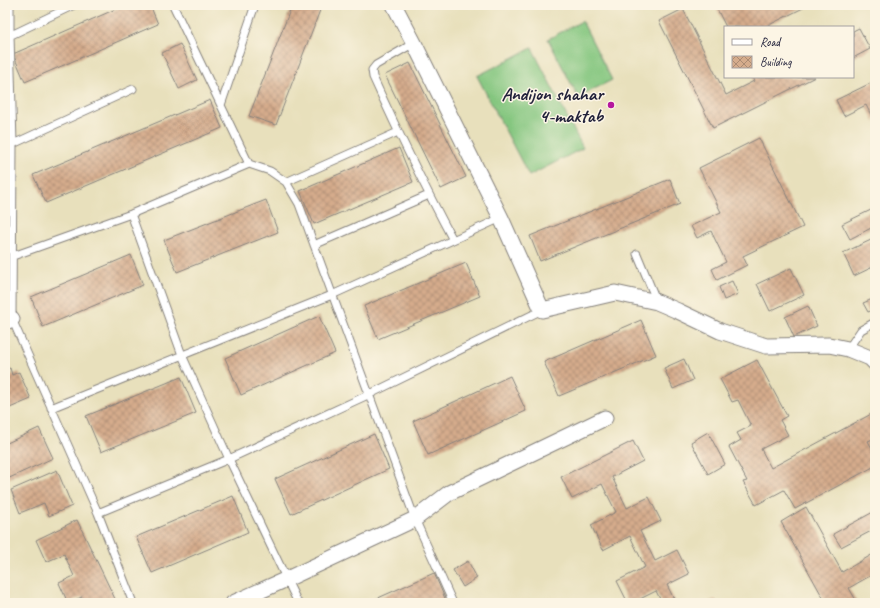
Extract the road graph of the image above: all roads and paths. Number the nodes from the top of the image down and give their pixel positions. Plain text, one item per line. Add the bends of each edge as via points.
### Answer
1 (10, 5) edge
2 (74, 5) edge
3 (173, 5) edge
4 (255, 5) edge
5 (394, 5) edge
6 (8, 37) edge
7 (414, 43) junction
8 (133, 89) dead end
9 (221, 105) junction
10 (398, 132) junction
11 (13, 144) junction
12 (249, 164) junction
13 (286, 182) junction
14 (429, 195) junction
15 (131, 214) junction
16 (501, 218) junction
17 (453, 240) junction
18 (314, 245) junction
19 (637, 254) dead end
20 (13, 256) junction
21 (332, 295) junction
22 (657, 302) junction
23 (542, 310) junction
24 (7, 316) edge
25 (875, 322) edge
26 (848, 349) junction
27 (182, 355) junction
28 (875, 363) edge
29 (370, 394) junction
30 (51, 408) junction
31 (604, 418) dead end
32 (229, 459) junction
33 (98, 513) junction
34 (415, 519) junction
35 (287, 579) junction
36 (133, 603) edge
37 (233, 603) edge
38 (298, 603) edge
39 (453, 603) edge

1 - 6 lane
2 - 6 lane
3 - 9 lane
4 - 9 lane
5 - 7 street
6 - 11 lane
7 - 10 lane via 376,64 372,70
7 - 16 street
8 - 11 lane
9 - 12 lane
10 - 13 lane
10 - 14 lane
11 - 20 lane
12 - 13 lane via 270,171
12 - 15 lane
13 - 18 lane via 299,204
14 - 17 lane
14 - 18 lane
15 - 20 lane
15 - 27 lane
16 - 17 lane
16 - 23 street
17 - 21 lane
18 - 21 lane
19 - 22 lane
20 - 24 lane
21 - 27 lane
21 - 29 lane
22 - 23 street via 615,293
22 - 26 street via 720,331 766,346 829,345
23 - 29 lane
24 - 30 lane
25 - 26 lane via 860,330
26 - 28 street via 870,358
27 - 30 lane
27 - 32 lane
29 - 32 lane
29 - 34 lane
30 - 33 lane
31 - 34 street via 449,493
32 - 33 lane
32 - 35 lane
33 - 36 lane
34 - 35 street
34 - 39 lane
35 - 37 street
35 - 38 lane

